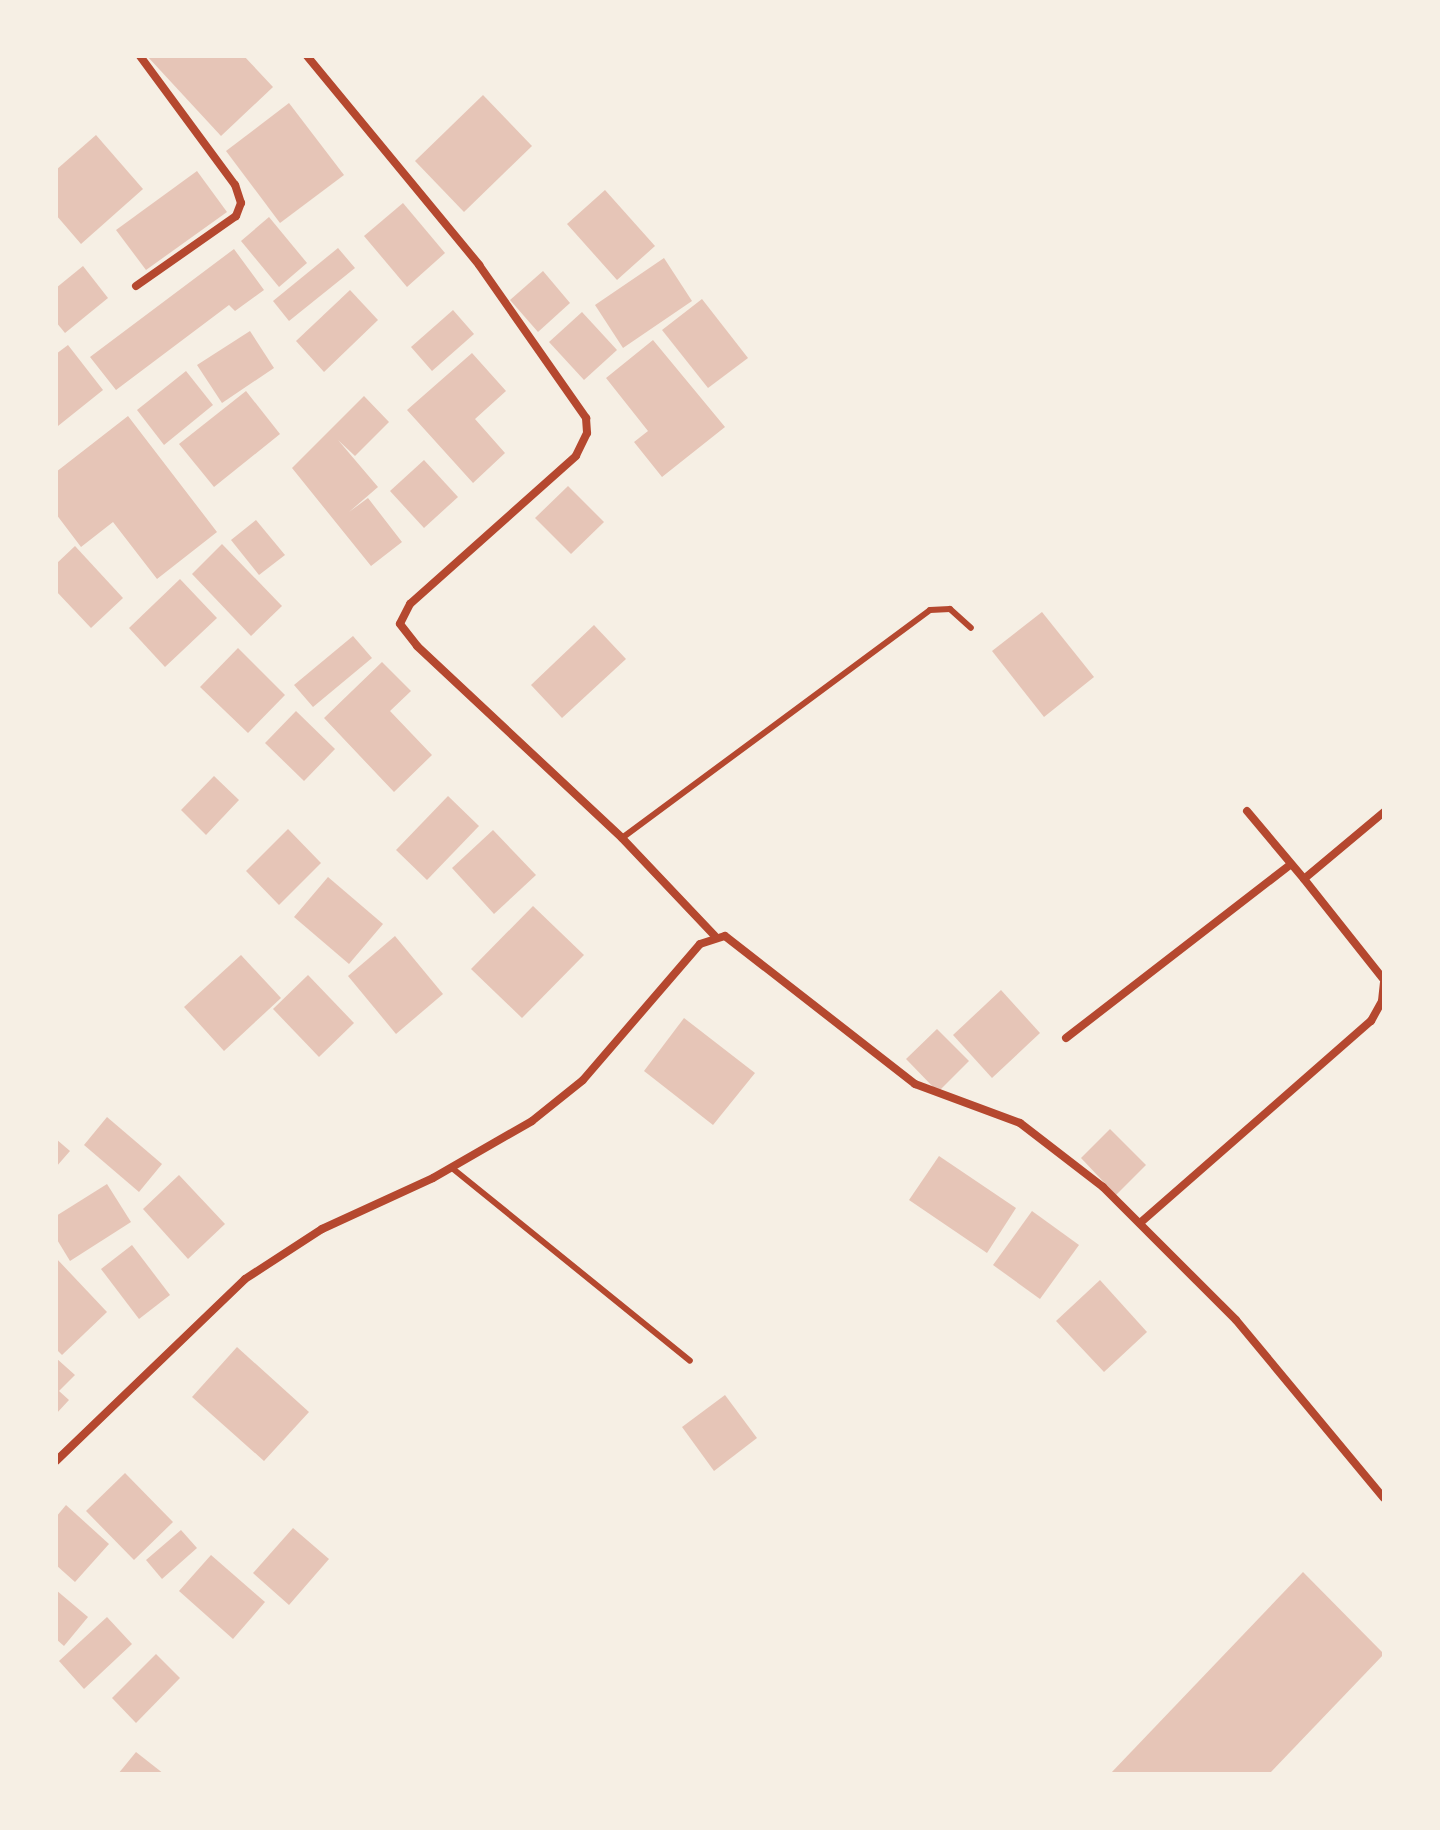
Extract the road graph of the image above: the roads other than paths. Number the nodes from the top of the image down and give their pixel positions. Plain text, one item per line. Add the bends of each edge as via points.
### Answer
1 (140, 56) edge
2 (307, 56) edge
3 (136, 286) dead end
4 (971, 628) dead end
5 (1247, 811) dead end
6 (1384, 812) edge
7 (622, 838) junction
8 (1291, 864) junction
9 (1304, 879) junction
10 (715, 936) junction
11 (1384, 982) edge
12 (1066, 1038) dead end
13 (452, 1168) junction
14 (1140, 1223) junction
15 (690, 1361) dead end
16 (56, 1461) edge
17 (1384, 1498) edge

1 - 3 street via 235,185 241,203 236,216
2 - 7 street via 479,265 586,418 587,433 576,456 410,604 400,624 417,646
4 - 7 lane via 950,609 930,610
5 - 8 street
6 - 9 street
7 - 10 street
8 - 9 street
8 - 12 street
9 - 11 street
10 - 13 street via 700,944 583,1080 532,1121
10 - 14 street via 735,941 915,1084 1020,1123
11 - 14 street via 1382,1001 1371,1021
13 - 15 lane
13 - 16 street via 322,1229 245,1279
14 - 17 street via 1236,1320

